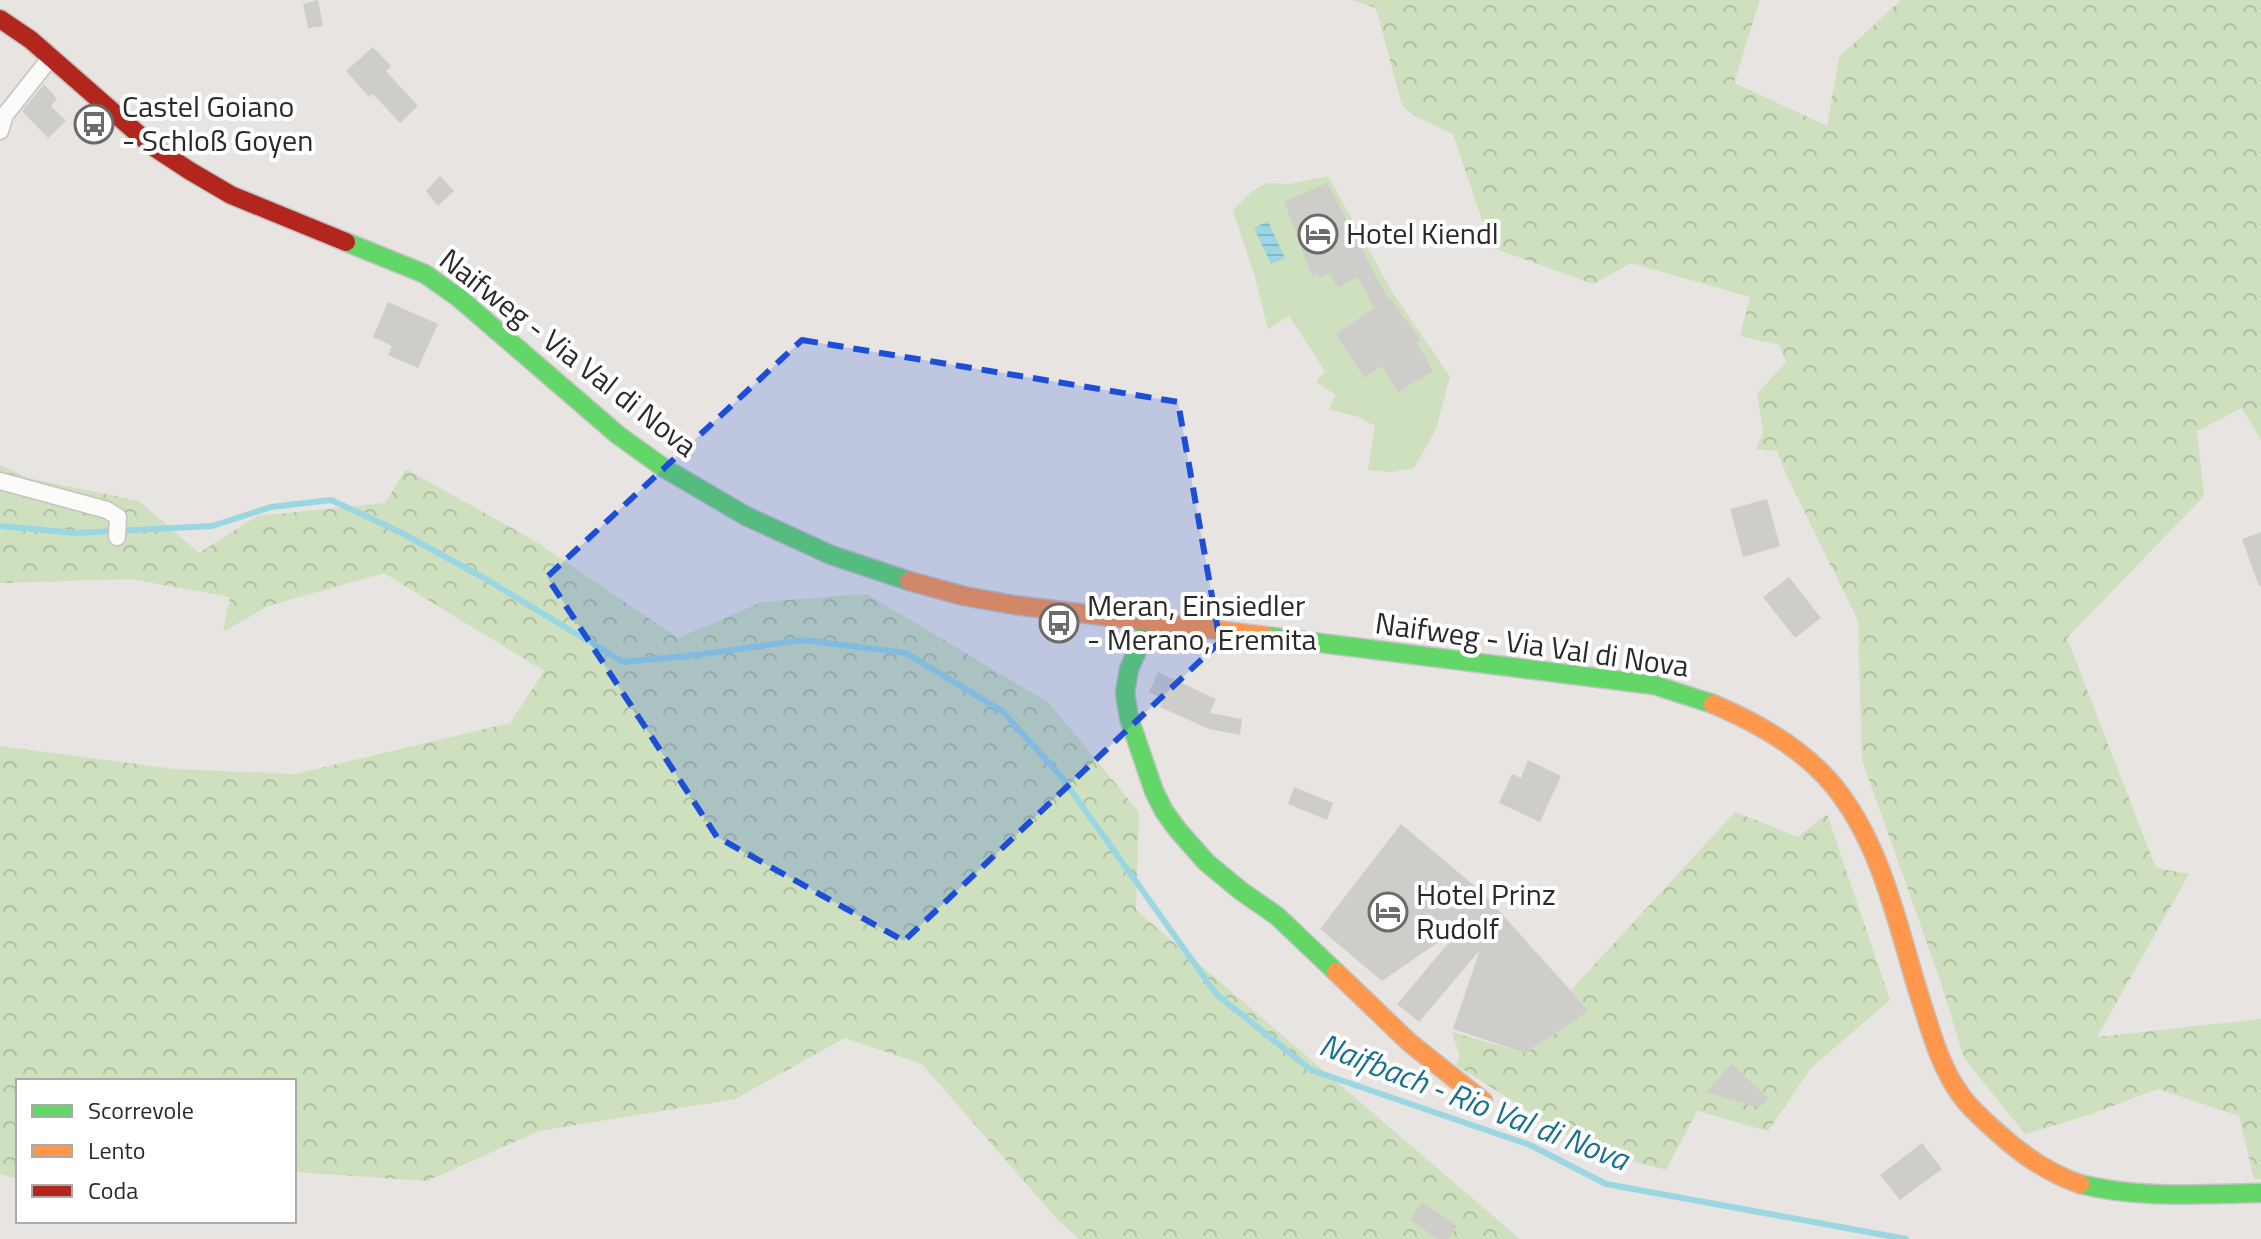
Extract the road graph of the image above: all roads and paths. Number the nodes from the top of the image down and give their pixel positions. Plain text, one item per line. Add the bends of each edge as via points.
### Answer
1 (0, 19) edge
2 (51, 57) junction
3 (0, 131) edge
4 (0, 481) edge
5 (118, 530) dead end
6 (1150, 622) junction
7 (1483, 1101) dead end
8 (2261, 1193) edge

1 - 2 main road, Naifweg - Via Val di Nova
2 - 3 street via 5,115
2 - 6 main road, Naifweg - Via Val di Nova via 152,146 231,195 425,274 618,435 746,516 831,555 925,586 1014,605
4 - 5 street via 107,510 115,514
6 - 7 main road via 1125,685 1126,700 1154,791 1176,830 1204,860 1277,916 1410,1043
6 - 8 main road, Naifweg - Via Val di Nova via 1654,685 1749,719 1782,740 1838,790 1887,888 1943,1064 1964,1101 2022,1156 2090,1187 2152,1196

